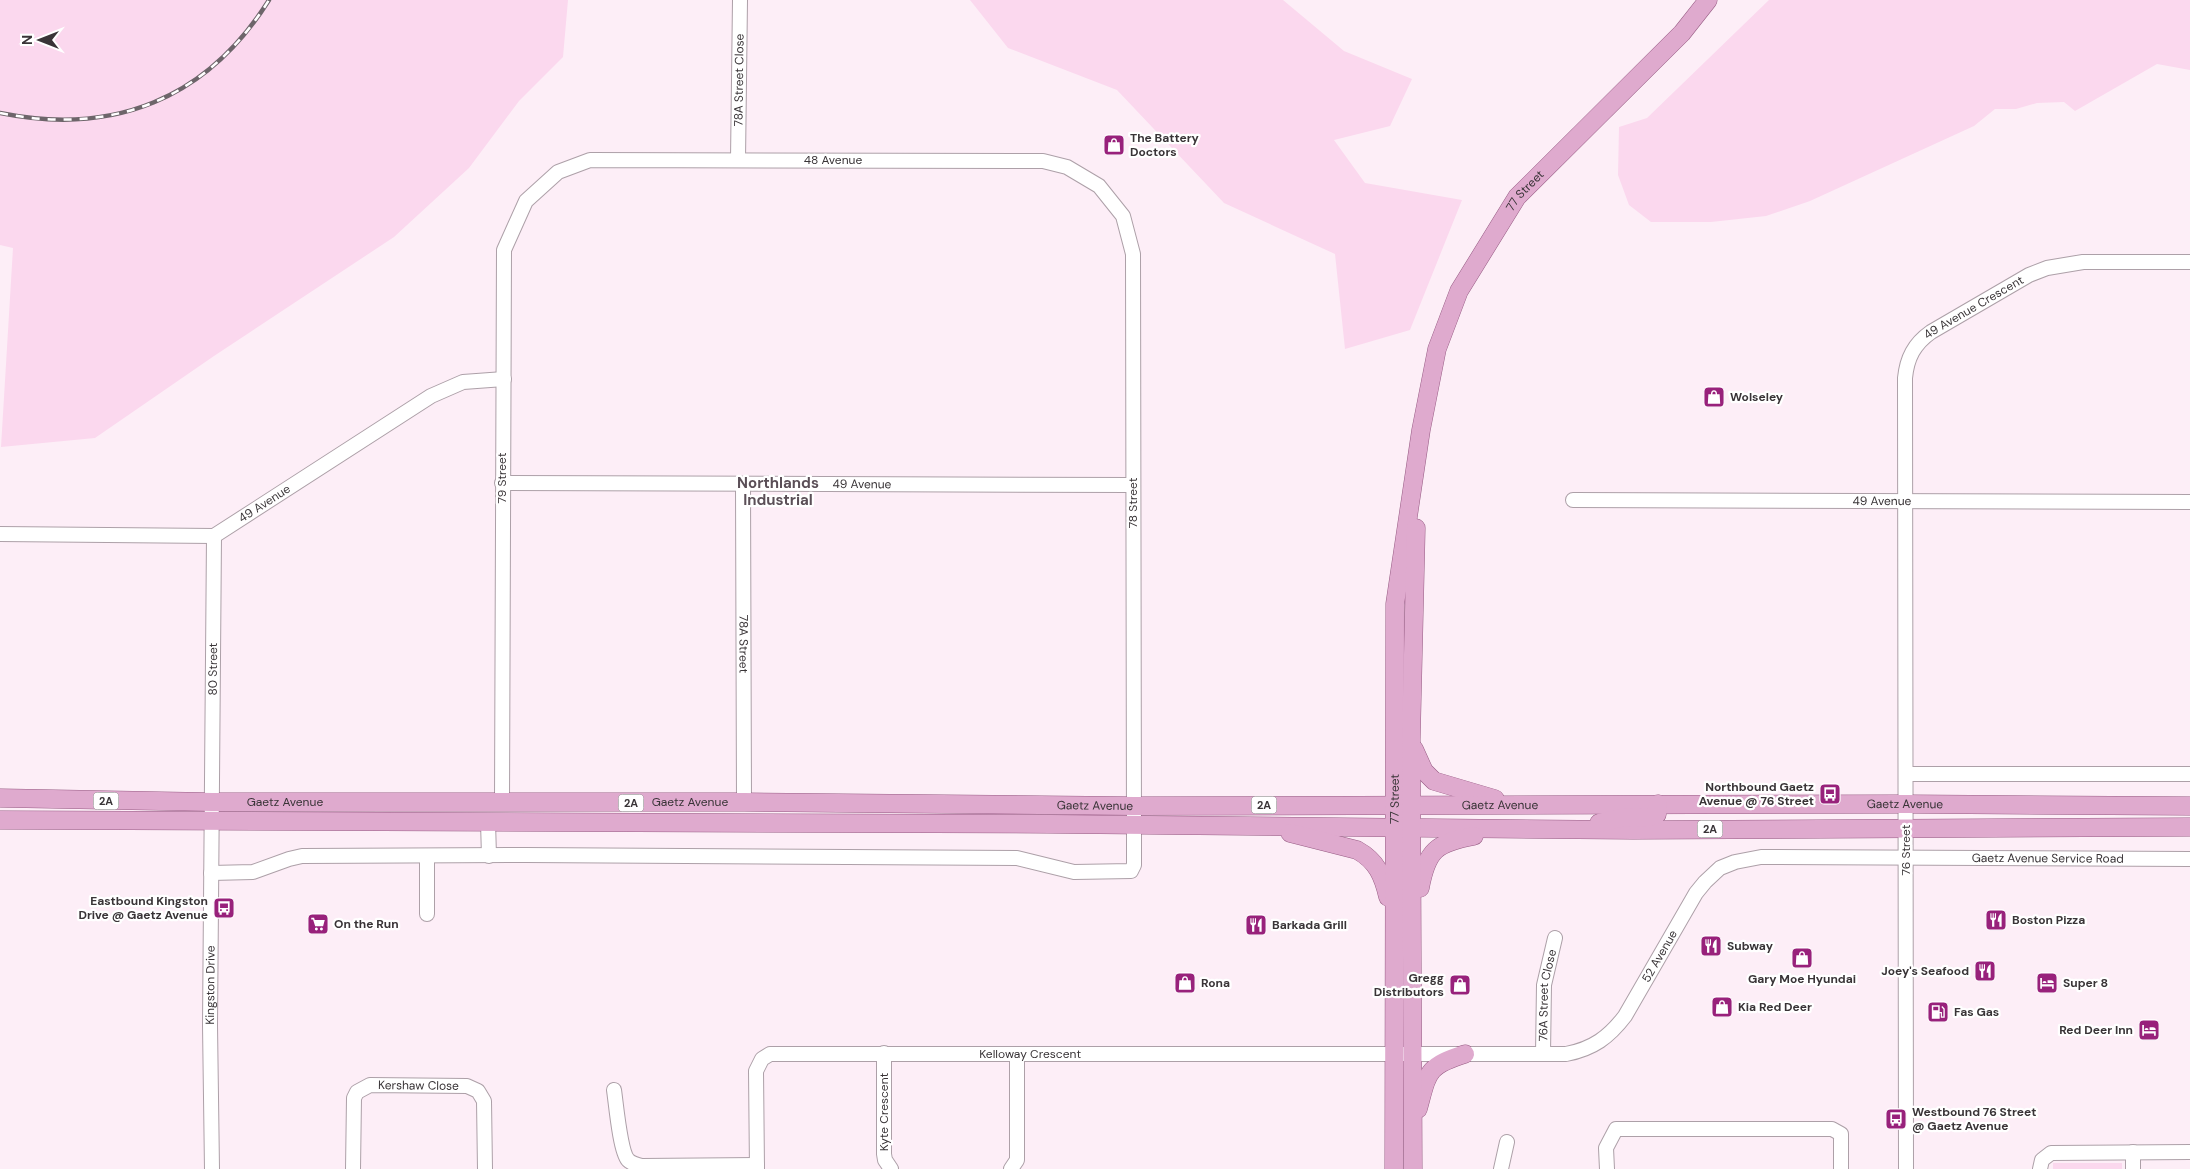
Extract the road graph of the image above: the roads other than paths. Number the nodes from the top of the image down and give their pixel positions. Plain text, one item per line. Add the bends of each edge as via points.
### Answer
1 (740, 0) edge
2 (1708, 0) edge
3 (738, 160) junction
4 (558, 172) joint
5 (1102, 190) joint
6 (2190, 262) edge
7 (504, 379) junction
8 (1421, 430) junction
9 (502, 483) junction
10 (743, 485) junction
11 (1133, 485) junction
12 (1573, 500) dead end
13 (1905, 501) junction
14 (2190, 502) edge
15 (0, 534) edge
16 (214, 536) junction
17 (1411, 739) junction
18 (1907, 774) junction
19 (2190, 774) edge
20 (0, 798) edge
21 (212, 802) junction
22 (744, 802) junction
23 (502, 803) junction
24 (1658, 804) junction
25 (1906, 804) junction
26 (1519, 805) junction
27 (1134, 806) junction
28 (2190, 806) edge
29 (1399, 812) junction
30 (0, 820) edge
31 (212, 820) junction
32 (488, 822) junction
33 (1134, 824) junction
34 (1257, 825) junction
35 (1906, 827) junction
36 (2190, 827) edge
37 (1412, 829) junction
38 (1513, 829) junction
39 (1577, 830) junction
40 (426, 856) junction
41 (489, 856) junction
42 (2190, 858) edge
43 (1906, 859) junction
44 (211, 873) junction
45 (427, 914) dead end
46 (1394, 925) junction
47 (1555, 938) dead end
48 (1413, 941) junction
49 (1393, 1053) junction
50 (1412, 1053) junction
51 (884, 1054) junction
52 (1017, 1054) junction
53 (1464, 1054) junction
54 (1543, 1054) junction
55 (614, 1090) dead end
56 (1413, 1129) junction
57 (1507, 1142) dead end
58 (2133, 1152) junction
59 (2190, 1152) edge
60 (757, 1167) edge
61 (212, 1169) edge
62 (353, 1169) edge
63 (485, 1169) edge
64 (891, 1169) edge
65 (1011, 1169) edge
66 (1394, 1169) edge
67 (1412, 1169) edge
68 (1501, 1169) edge
69 (1607, 1169) edge
70 (1841, 1169) edge
71 (1906, 1169) edge
72 (2040, 1169) edge
73 (2133, 1169) edge

1 - 3 street, 78A Street Close
2 - 8 main road, 77 Street via 1682,33 1517,197 1459,291 1437,349
3 - 4 street, 48 Avenue via 590,160
3 - 5 street, 48 Avenue via 1043,161 1066,167
4 - 7 street, 79 Street via 526,202 504,250
5 - 11 street, 78 Street via 1123,216 1132,254
6 - 13 street, 49 Avenue Crescent via 2083,262 2047,268 2029,275 1925,336 1909,358 1905,378
7 - 9 street, 79 Street
7 - 16 street, 49 Avenue via 463,382 431,396
8 - 17 main road, 77 Street
8 - 29 main road, 77 Street via 1395,604
9 - 10 street, 49 Avenue
9 - 23 street, 79 Street
10 - 11 street, 49 Avenue
10 - 22 street, 78A Street
11 - 27 street, 78 Street
12 - 13 street, 49 Avenue
13 - 14 street, 49 Avenue
13 - 18 street, 76 Street
15 - 16 street
16 - 21 street, 80 Street
17 - 26 main road via 1424,771 1434,780
17 - 29 main road, 77 Street
18 - 19 street
18 - 25 street, 76 Street
20 - 21 main road, Gaetz Avenue / 2A
21 - 23 main road, Gaetz Avenue / 2A
21 - 31 street, Kingston Drive
22 - 23 main road, Gaetz Avenue / 2A
22 - 27 main road, Gaetz Avenue / 2A
24 - 25 main road, Gaetz Avenue / 2A
24 - 26 main road, Gaetz Avenue / 2A
24 - 39 main road via 1657,814 1652,817 1620,818
25 - 28 main road, Gaetz Avenue / 2A
25 - 35 street, 76 Street
26 - 29 main road, Gaetz Avenue / 2A
27 - 29 main road, Gaetz Avenue / 2A
27 - 33 street, 78 Street
29 - 34 main road, Gaetz Avenue / 2A
29 - 37 main road, Gaetz Avenue / 2A
29 - 37 main road, 77 Street
29 - 46 main road, 77 Street
30 - 31 main road, Gaetz Avenue / 2A
31 - 32 main road, Gaetz Avenue / 2A
31 - 44 street, Kingston Drive
32 - 33 main road, Gaetz Avenue / 2A
32 - 41 street
33 - 34 main road, Gaetz Avenue / 2A
33 - 41 street, Gaetz Avenue via 1133,869 1126,872 1074,872 1017,858
34 - 46 main road via 1357,850 1370,858 1381,874
35 - 36 main road, Gaetz Avenue / 2A
35 - 39 main road, Gaetz Avenue / 2A
35 - 43 street, 76 Street
37 - 38 main road, Gaetz Avenue / 2A
37 - 48 main road, 77 Street
38 - 39 main road, Gaetz Avenue / 2A
38 - 48 main road via 1455,839 1436,848 1425,866
40 - 41 street, Gaetz Avenue
40 - 44 street, Gaetz Avenue via 296,857 253,872
40 - 45 street
42 - 43 street, Gaetz Avenue Service Road
43 - 54 street, 52 Avenue via 1761,857 1720,868 1696,893 1617,1027 1598,1044 1588,1048 1566,1054
43 - 71 street, 76 Street
44 - 61 street, Kingston Drive
46 - 49 main road, 77 Street
47 - 54 street, 76A Street Close via 1544,985
48 - 50 main road, 77 Street
49 - 50 street, Kelloway Crescent
49 - 52 street, Kelloway Crescent
49 - 66 main road, 77 Street
50 - 53 street, 52 Avenue
50 - 56 main road, 77 Street
51 - 52 street, Kelloway Crescent
51 - 60 street, Kelloway Crescent via 779,1053 762,1059 756,1071
51 - 64 street, Kyte Crescent via 884,1154
52 - 65 street via 1017,1160
53 - 54 street, 52 Avenue
53 - 56 main road via 1443,1062 1429,1073
55 - 60 street via 624,1149 631,1163 642,1166
56 - 67 main road, 77 Street
57 - 68 street
58 - 59 street
58 - 72 street via 2051,1153 2042,1160
58 - 73 street
62 - 63 street, Kershaw Close via 354,1098 363,1088 467,1086 478,1091 484,1101
69 - 70 street via 1606,1148 1616,1129 1832,1129 1841,1134

